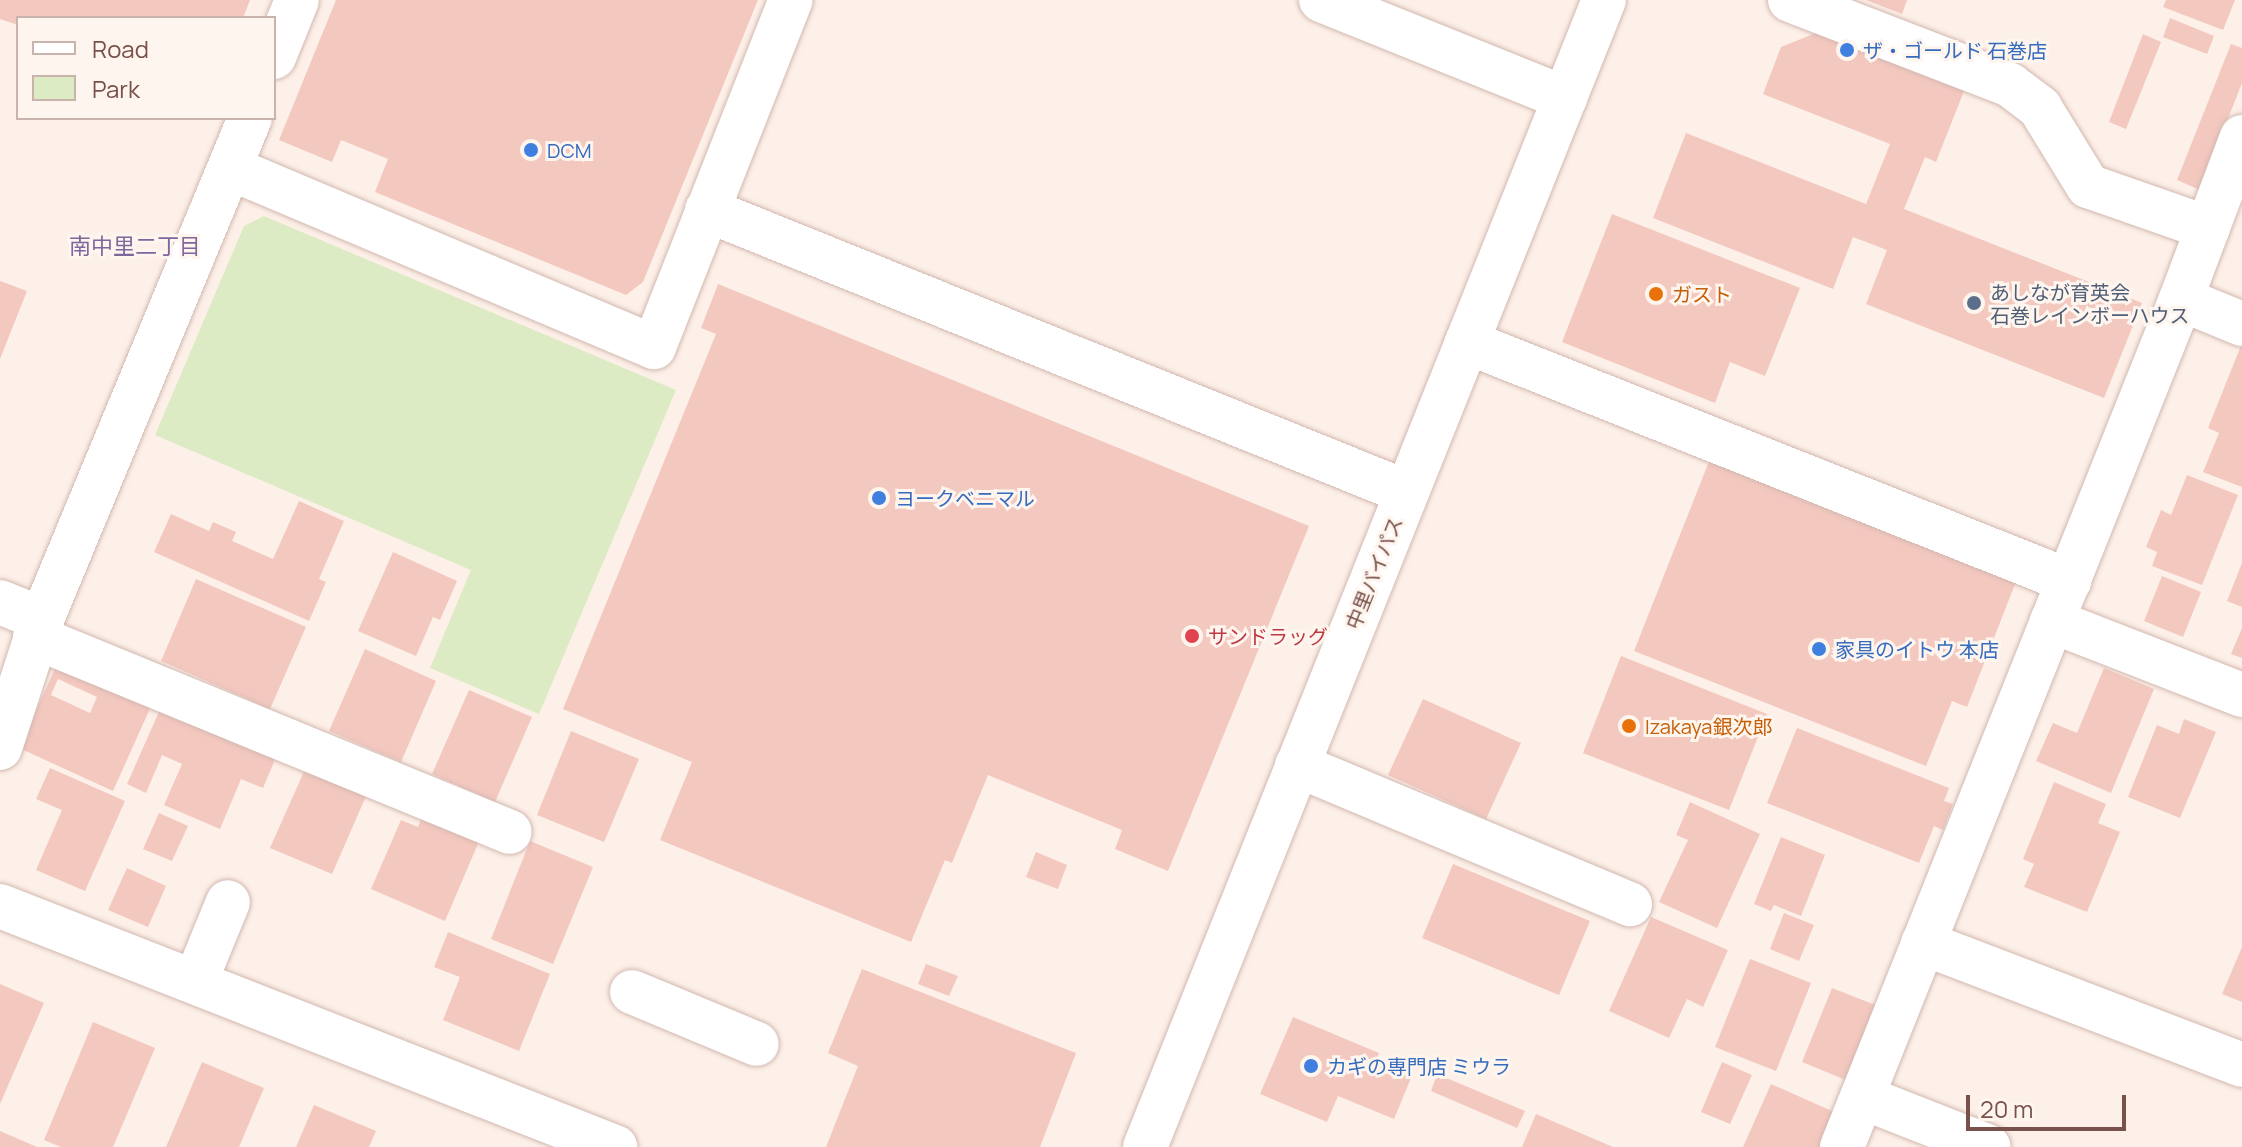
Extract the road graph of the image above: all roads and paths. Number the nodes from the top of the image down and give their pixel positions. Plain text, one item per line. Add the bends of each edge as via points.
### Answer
1 (297, 0) edge
2 (791, 0) edge
3 (1321, 0) edge
4 (1604, 0) edge
5 (1790, 0) edge
6 (276, 52) edge
7 (1565, 98) junction
8 (249, 120) edge
9 (2242, 137) edge
10 (230, 168) junction
11 (707, 210) junction
12 (2208, 228) junction
13 (2181, 299) junction
14 (2242, 324) edge
15 (1467, 342) junction
16 (1406, 492) junction
17 (2069, 581) junction
18 (0, 602) edge
19 (2052, 621) junction
20 (38, 628) junction
21 (2242, 695) edge
22 (0, 748) edge
23 (1297, 765) junction
24 (510, 832) dead end
25 (228, 902) dead end
26 (1630, 904) dead end
27 (0, 906) edge
28 (1923, 943) junction
29 (196, 980) junction
30 (632, 992) dead end
31 (757, 1044) dead end
32 (2242, 1065) edge
33 (1862, 1097) junction
34 (615, 1147) edge
35 (1145, 1147) edge
36 (1842, 1147) edge
37 (1989, 1147) edge

1 - 6 street
2 - 11 street
3 - 7 street
4 - 7 street, 中里バイパス
5 - 12 street via 2010,85 2040,108 2088,186
7 - 15 street, 中里バイパス
8 - 10 street
9 - 12 street
10 - 11 street via 654,347
10 - 20 street
11 - 16 street
12 - 13 street
13 - 14 street
13 - 17 street
15 - 16 street, 中里バイパス
15 - 17 street
16 - 23 street, 中里バイパス
17 - 19 street
18 - 20 street
19 - 21 street
19 - 28 street
20 - 22 street
20 - 24 street
23 - 26 street
23 - 35 street, 中里バイパス
25 - 29 street
27 - 29 street
28 - 32 street
28 - 33 street
29 - 34 street
30 - 31 street
33 - 36 street
33 - 37 street

